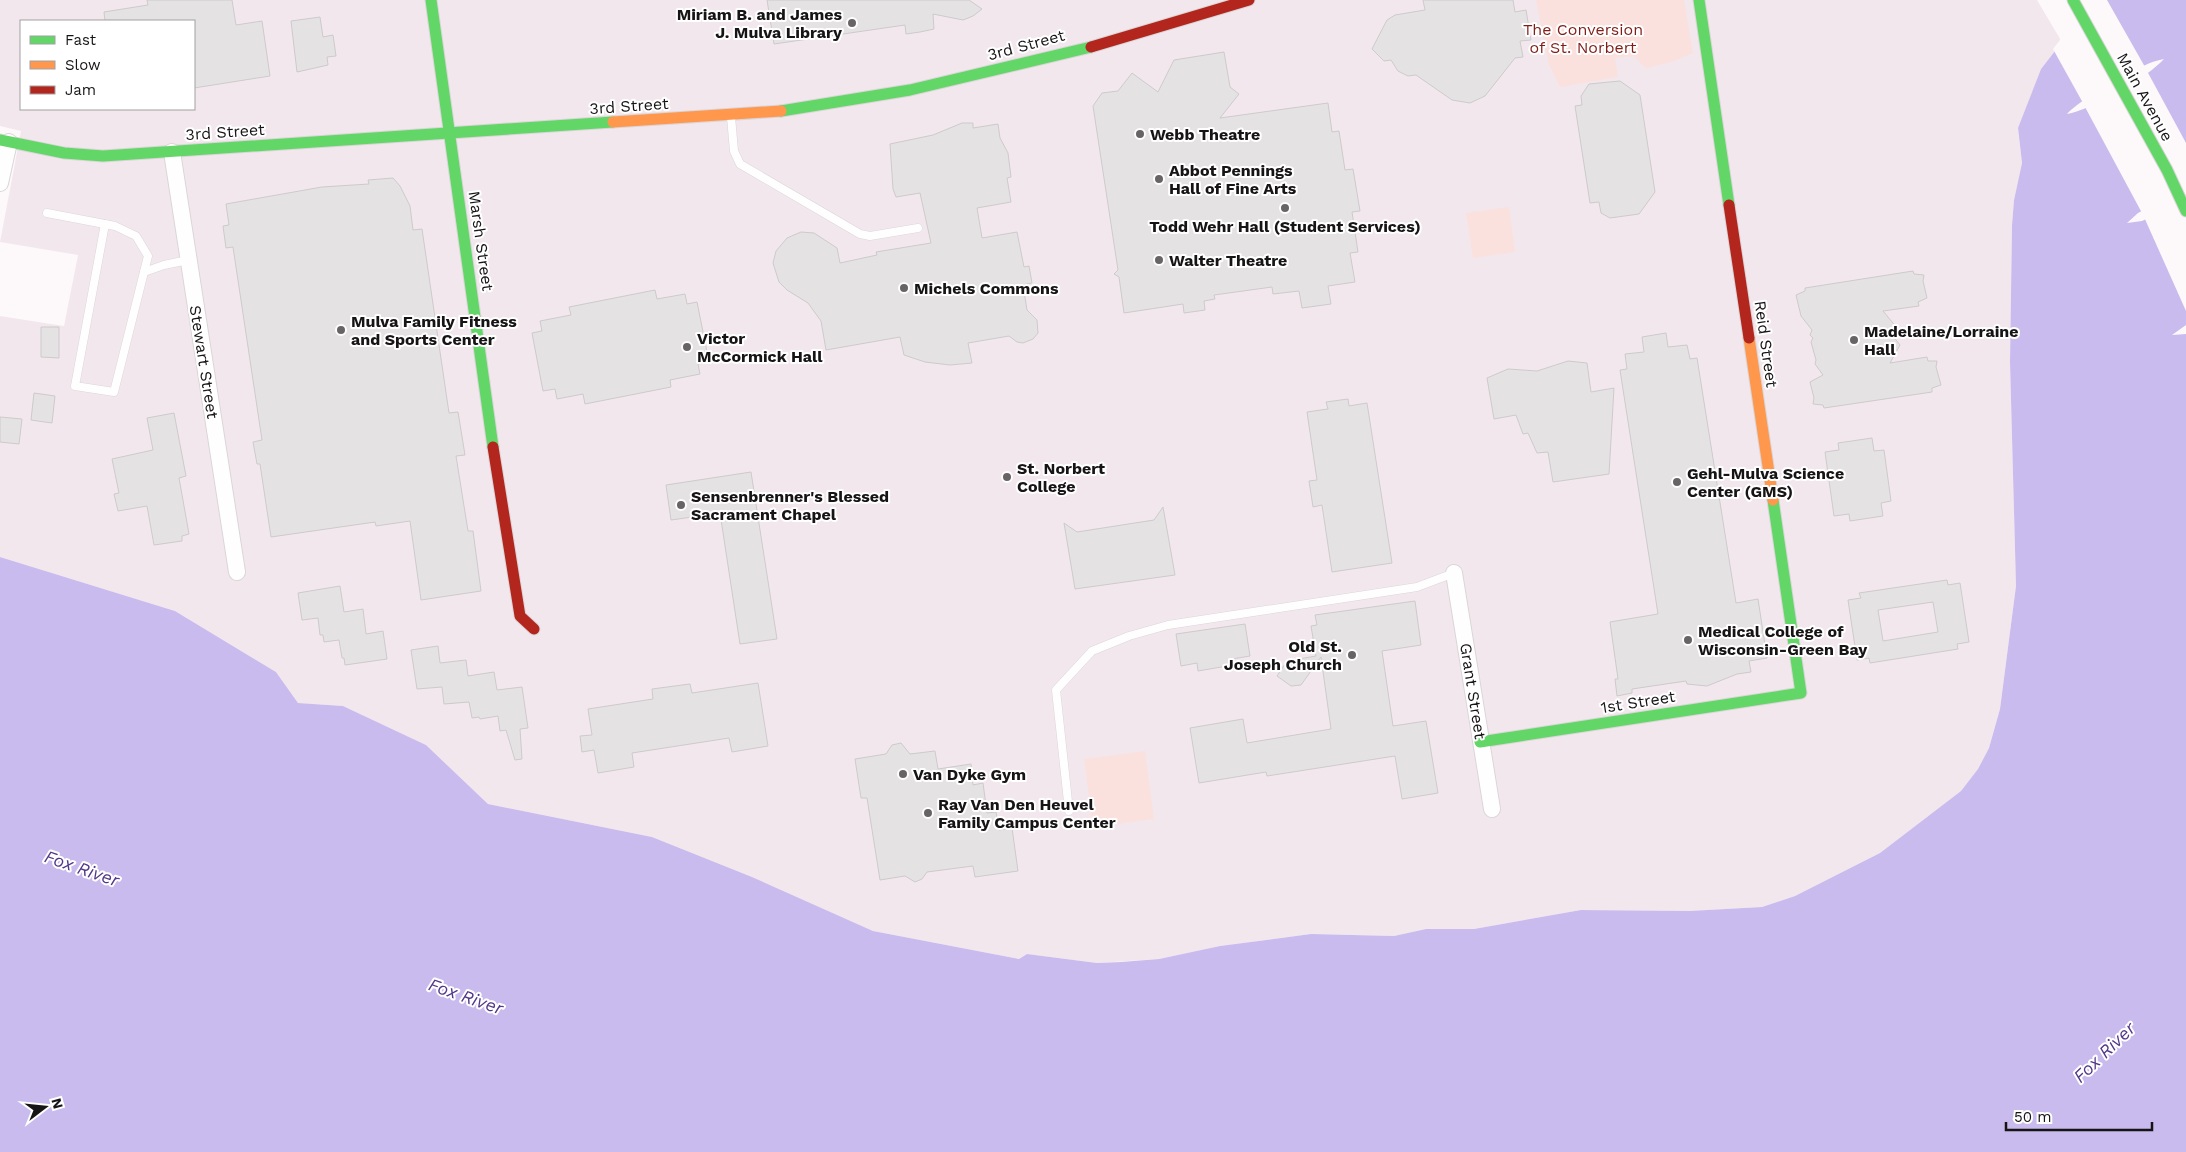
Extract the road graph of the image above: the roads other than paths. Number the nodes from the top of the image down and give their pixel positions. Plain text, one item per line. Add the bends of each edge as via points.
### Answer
1 (431, 0) edge
2 (1249, 0) edge
3 (1699, 0) edge
4 (2073, 0) edge
5 (731, 115) junction
6 (449, 134) junction
7 (4, 141) edge
8 (172, 152) junction
9 (0, 183) edge
10 (2186, 211) edge
11 (47, 213) dead end
12 (105, 224) junction
13 (918, 228) dead end
14 (188, 260) junction
15 (144, 272) junction
16 (237, 572) dead end
17 (1454, 573) joint
18 (534, 630) dead end
19 (1801, 693) joint
20 (1480, 742) junction
21 (1492, 809) dead end
22 (1069, 811) dead end

1 - 6 street, Marsh Street
2 - 5 street, 3rd Street via 1201,11 1021,65 871,98 795,110
3 - 19 street, Reid Street
4 - 10 street, Main Avenue via 2167,170
5 - 6 street, 3rd Street
5 - 13 lane via 734,151 740,164 860,234 870,236
6 - 8 street, 3rd Street
6 - 18 street, Marsh Street via 520,616
7 - 8 street, 3rd Street via 64,153 103,156
7 - 9 street
8 - 14 street, Stewart Street
11 - 12 lane
12 - 15 lane via 136,236 148,256
12 - 15 lane via 75,386 114,392
14 - 15 lane
14 - 16 street, Stewart Street
17 - 20 street, Grant Street
17 - 22 lane via 1417,587 1168,625 1092,651 1056,690
19 - 20 street, 1st Street
20 - 21 street, Grant Street

